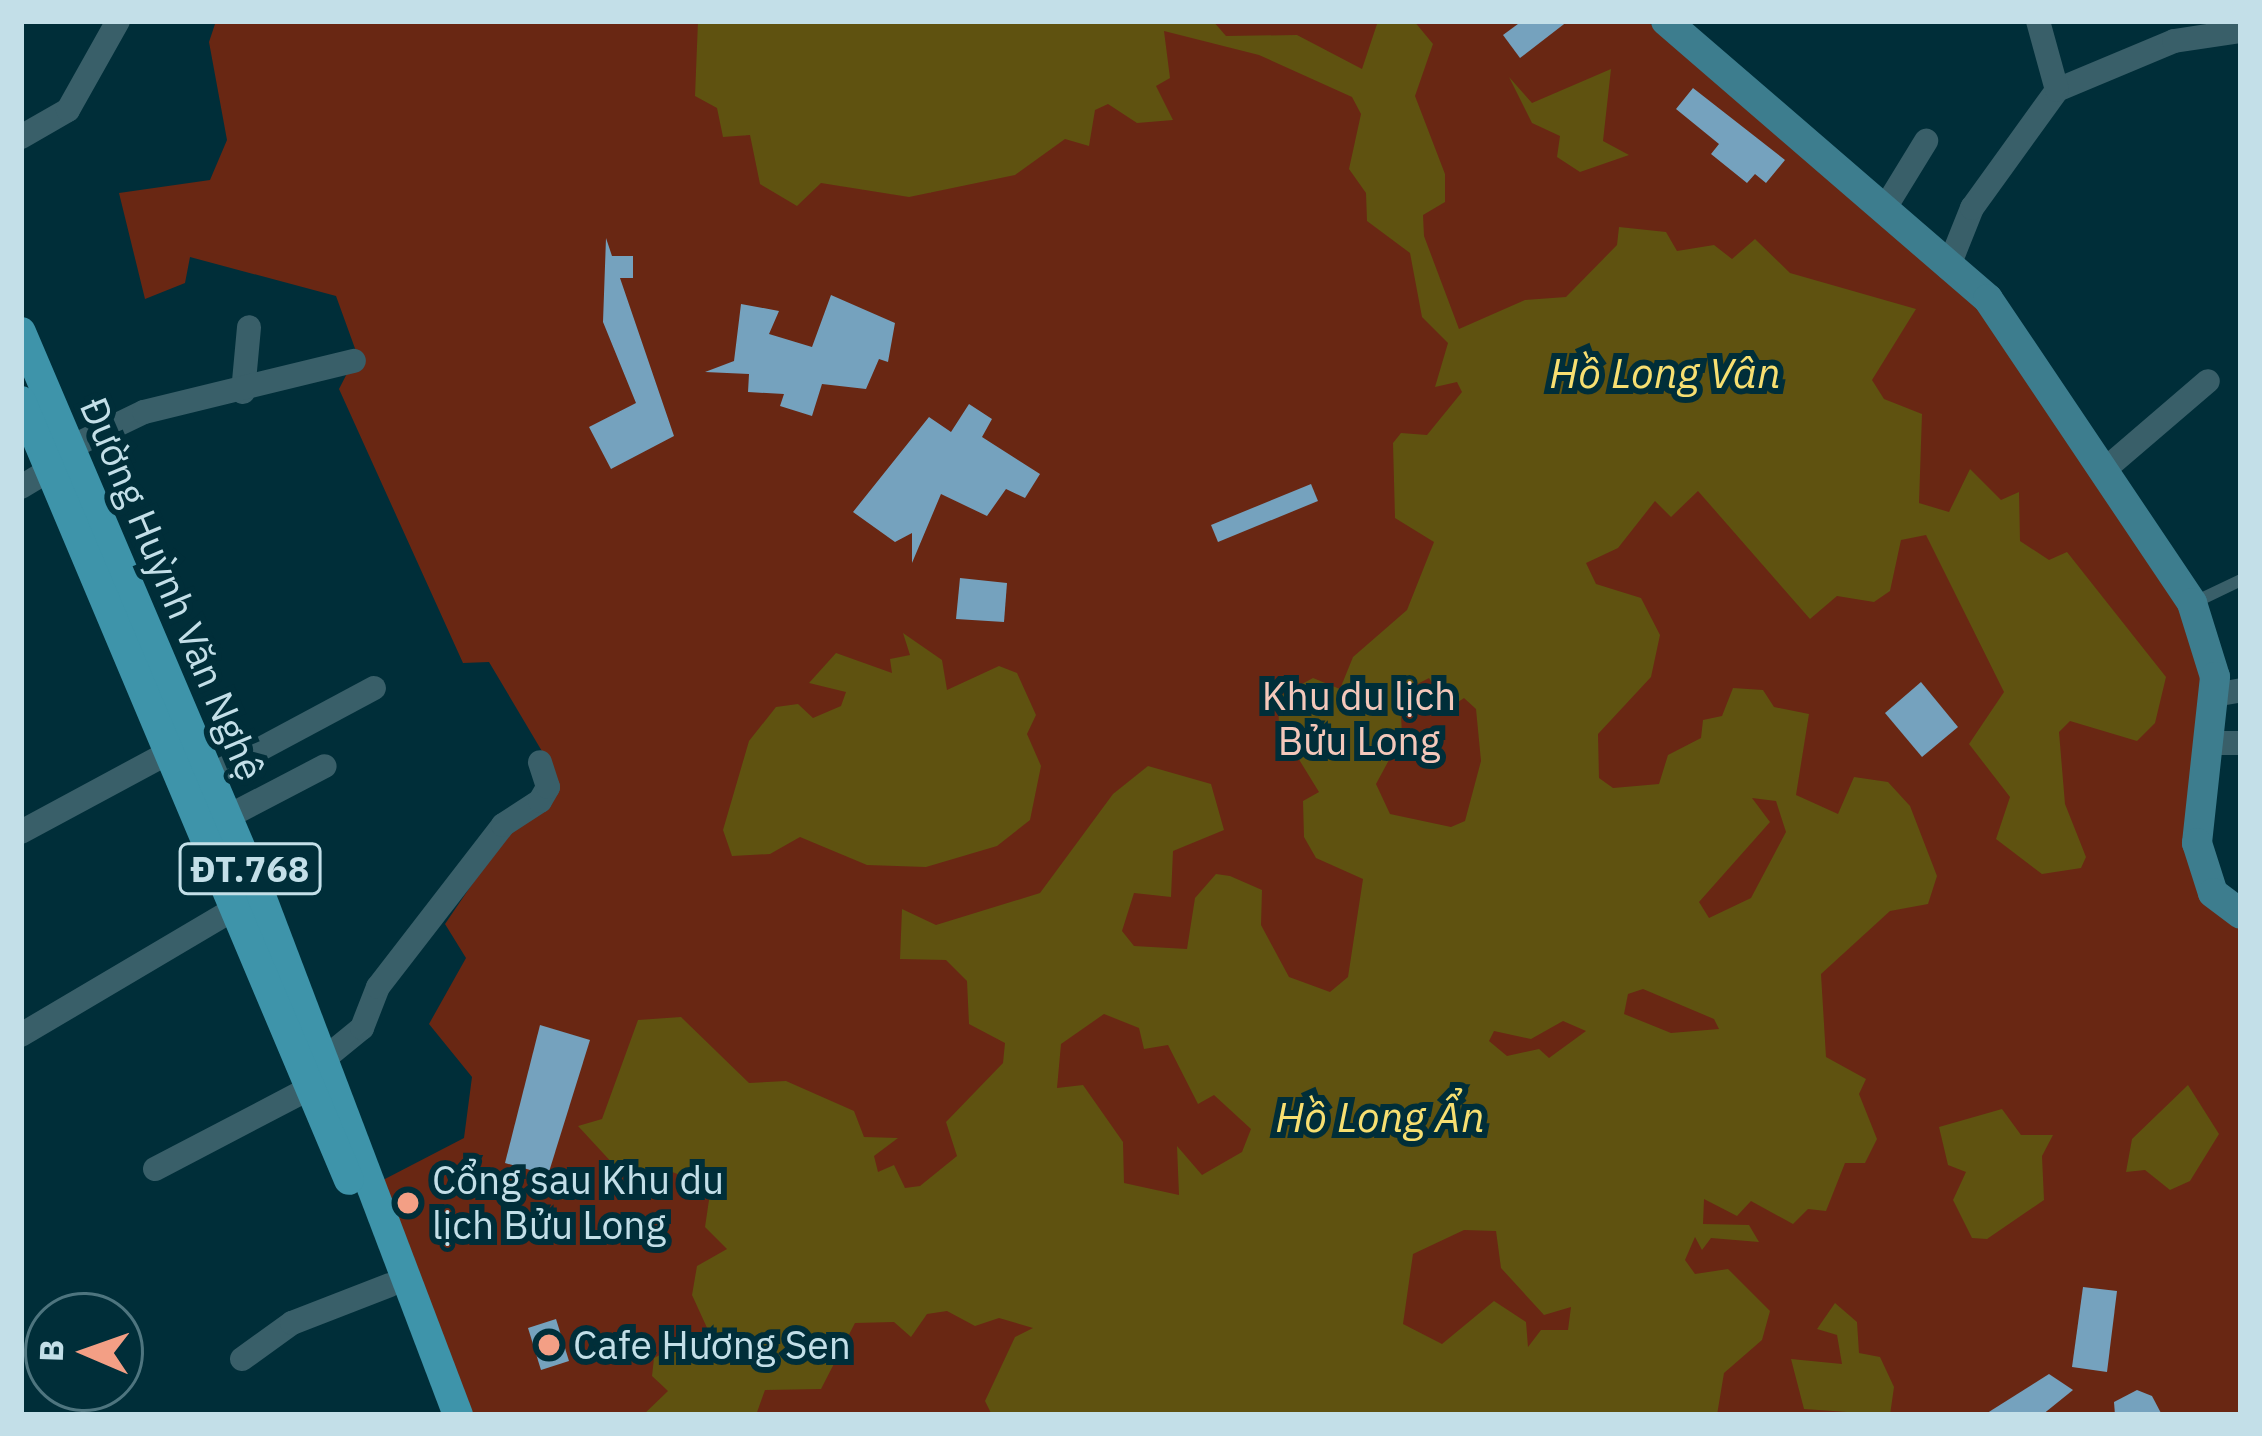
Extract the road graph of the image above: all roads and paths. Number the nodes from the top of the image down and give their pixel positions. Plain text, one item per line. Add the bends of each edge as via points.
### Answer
1 (118, 21) edge
2 (1666, 21) edge
3 (2038, 21) edge
4 (2241, 31) edge
5 (2056, 90) junction
6 (21, 137) edge
7 (1926, 141) dead end
8 (1885, 208) junction
9 (1948, 268) junction
10 (249, 327) dead end
11 (21, 332) edge
12 (354, 361) dead end
13 (2208, 381) dead end
14 (242, 392) junction
15 (22, 404) edge
16 (58, 459) junction
17 (2103, 471) junction
18 (21, 487) edge
19 (2241, 580) edge
20 (2192, 603) junction
21 (374, 688) dead end
22 (2228, 693) edge
23 (2208, 743) junction
24 (2241, 743) edge
25 (175, 749) junction
26 (540, 762) dead end
27 (325, 766) dead end
28 (210, 776) junction
29 (227, 817) junction
30 (21, 832) edge
31 (250, 901) junction
32 (2241, 914) edge
33 (21, 1035) edge
34 (318, 1073) junction
35 (154, 1169) dead end
36 (390, 1285) junction
37 (242, 1359) dead end
38 (437, 1415) edge
39 (458, 1415) edge

1 - 6 street via 68,110
2 - 8 main road
3 - 5 street
4 - 5 street via 2174,41
5 - 9 street via 1972,208
7 - 8 street
8 - 9 main road
9 - 17 main road via 1988,299
10 - 14 street
11 - 16 main road, Đường Huỳnh Văn Nghệ / ĐT.768
12 - 14 street
13 - 17 street
14 - 16 street via 144,412
15 - 16 main road, Đường Huỳnh Văn Nghệ / ĐT.768
16 - 18 street
16 - 25 main road, Đường Huỳnh Văn Nghệ / ĐT.768
16 - 28 main road, Đường Huỳnh Văn Nghệ / ĐT.768
17 - 20 main road
19 - 20 lane
20 - 22 main road
21 - 28 street
22 - 23 main road
23 - 24 street
23 - 32 main road via 2200,857 2213,893
25 - 30 street
25 - 31 main road, Đường Huỳnh Văn Nghệ / ĐT.768
26 - 34 street via 548,787 540,801 503,825 378,987 362,1028
27 - 29 street
28 - 29 main road, Đường Huỳnh Văn Nghệ / ĐT.768
29 - 31 main road, Đường Huỳnh Văn Nghệ / ĐT.768
31 - 33 street
31 - 34 main road, Đường Huỳnh Văn Nghệ / ĐT.768
34 - 35 street
34 - 36 main road, Đường Huỳnh Văn Nghệ / ĐT.768
34 - 39 main road, Đường Huỳnh Văn Nghệ / ĐT.768
36 - 37 street via 292,1323
36 - 38 main road, Đường Huỳnh Văn Nghệ / ĐT.768

